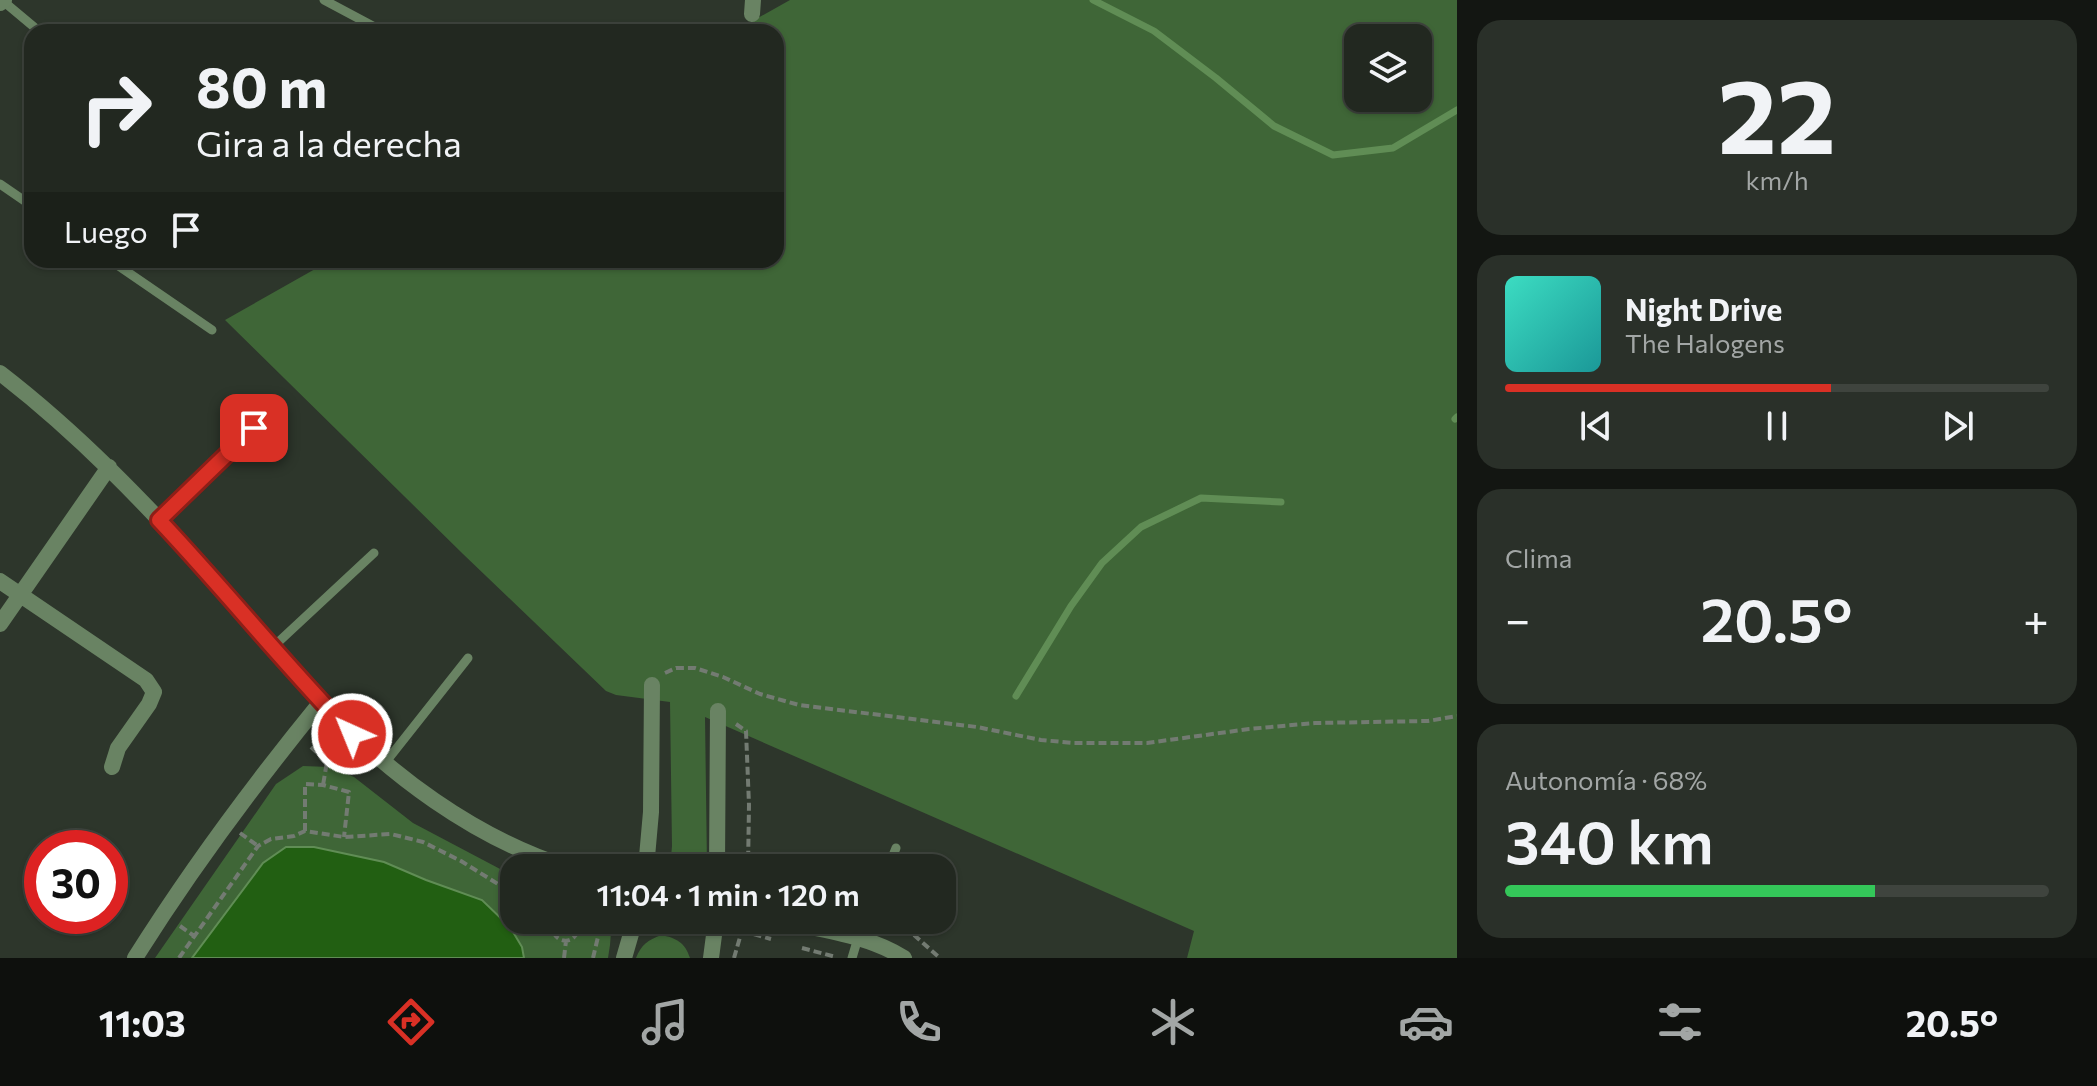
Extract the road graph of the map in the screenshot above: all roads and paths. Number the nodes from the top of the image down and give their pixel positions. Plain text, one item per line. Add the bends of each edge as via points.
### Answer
1 (324, 0) edge
2 (2, 1) edge
3 (30, 24) edge
4 (369, 24) edge
5 (0, 184) edge
6 (24, 200) edge
7 (122, 268) edge
8 (212, 330) dead end
9 (0, 373) edge
10 (254, 428) dead end
11 (109, 467) junction
12 (159, 520) junction
13 (374, 553) dead end
14 (0, 581) edge
15 (20, 595) junction
16 (0, 624) edge
17 (273, 647) junction
18 (468, 658) dead end
19 (652, 685) joint
20 (321, 702) junction
21 (718, 711) joint
22 (1457, 716) edge
23 (296, 733) junction
24 (385, 763) junction
25 (112, 767) dead end
26 (323, 785) junction
27 (305, 831) junction
28 (344, 837) junction
29 (896, 848) dead end
30 (533, 854) edge
31 (647, 854) edge
32 (717, 854) edge
33 (748, 854) edge
34 (894, 854) edge
35 (500, 885) edge
36 (554, 934) edge
37 (577, 934) edge
38 (599, 934) edge
39 (631, 934) edge
40 (714, 934) edge
41 (741, 934) edge
42 (840, 934) edge
43 (860, 934) edge
44 (858, 938) junction
45 (566, 941) junction
46 (135, 958) edge
47 (179, 958) edge
48 (564, 958) edge
49 (593, 958) edge
50 (624, 958) edge
51 (711, 958) edge
52 (734, 958) edge
53 (852, 958) edge
54 (904, 958) edge

1 - 4 lane
2 - 3 lane
5 - 6 lane
7 - 8 lane
9 - 11 street
10 - 12 lane
11 - 12 street
11 - 15 street
12 - 17 street
13 - 17 lane
14 - 15 street
15 - 16 street
15 - 25 street via 146,680 154,692 118,748
17 - 20 street
18 - 24 lane
19 - 22 path via 676,668 695,668 799,705 1074,743 1147,743 1276,726
19 - 31 street
20 - 23 street
20 - 24 street
21 - 32 street
21 - 33 path via 746,731
23 - 26 path via 327,762
23 - 46 street
24 - 30 street via 485,831
26 - 27 path via 305,784
26 - 28 path via 349,792
27 - 28 path
27 - 47 path via 258,846
28 - 35 path via 391,834 423,842
29 - 34 lane
36 - 45 path
37 - 45 path
38 - 49 path
39 - 50 street
40 - 51 street
41 - 52 path
42 - 44 street
43 - 44 lane
44 - 53 lane
44 - 54 street
45 - 48 path

